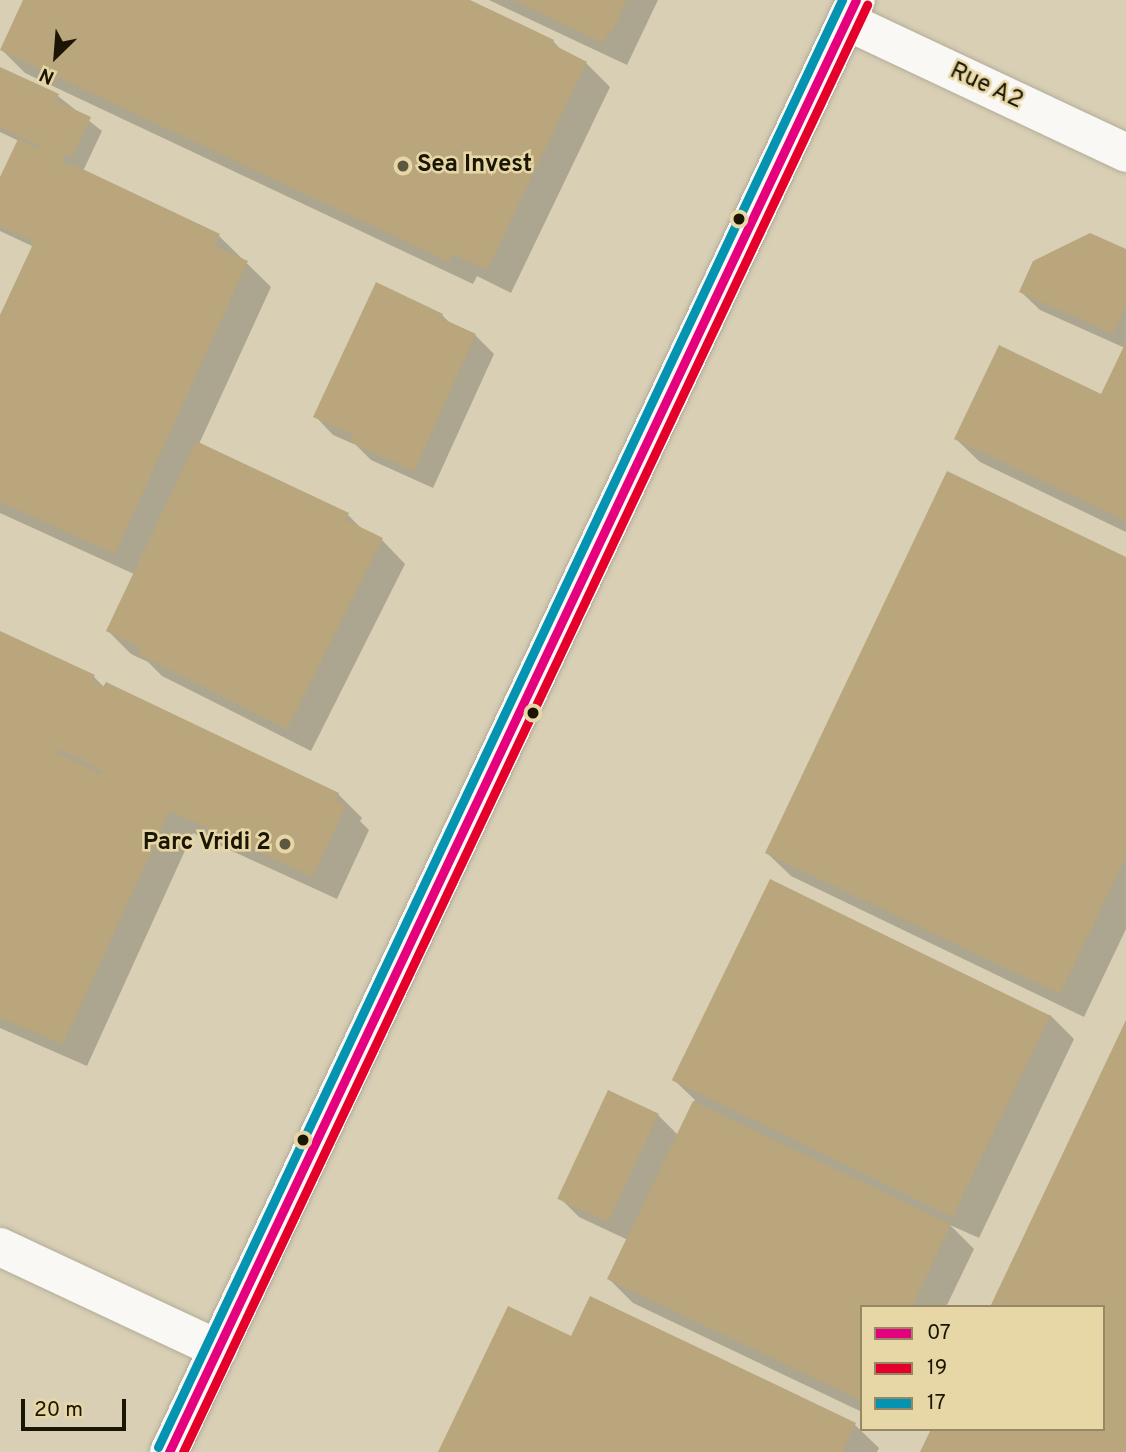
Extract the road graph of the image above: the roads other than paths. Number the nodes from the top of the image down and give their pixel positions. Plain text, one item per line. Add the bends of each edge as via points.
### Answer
1 (851, 11) edge
2 (1126, 153) edge
3 (0, 1247) edge
4 (218, 1349) junction
5 (169, 1452) edge

1 - 2 main road, Rue A2
1 - 4 main road
3 - 4 main road
4 - 5 main road

